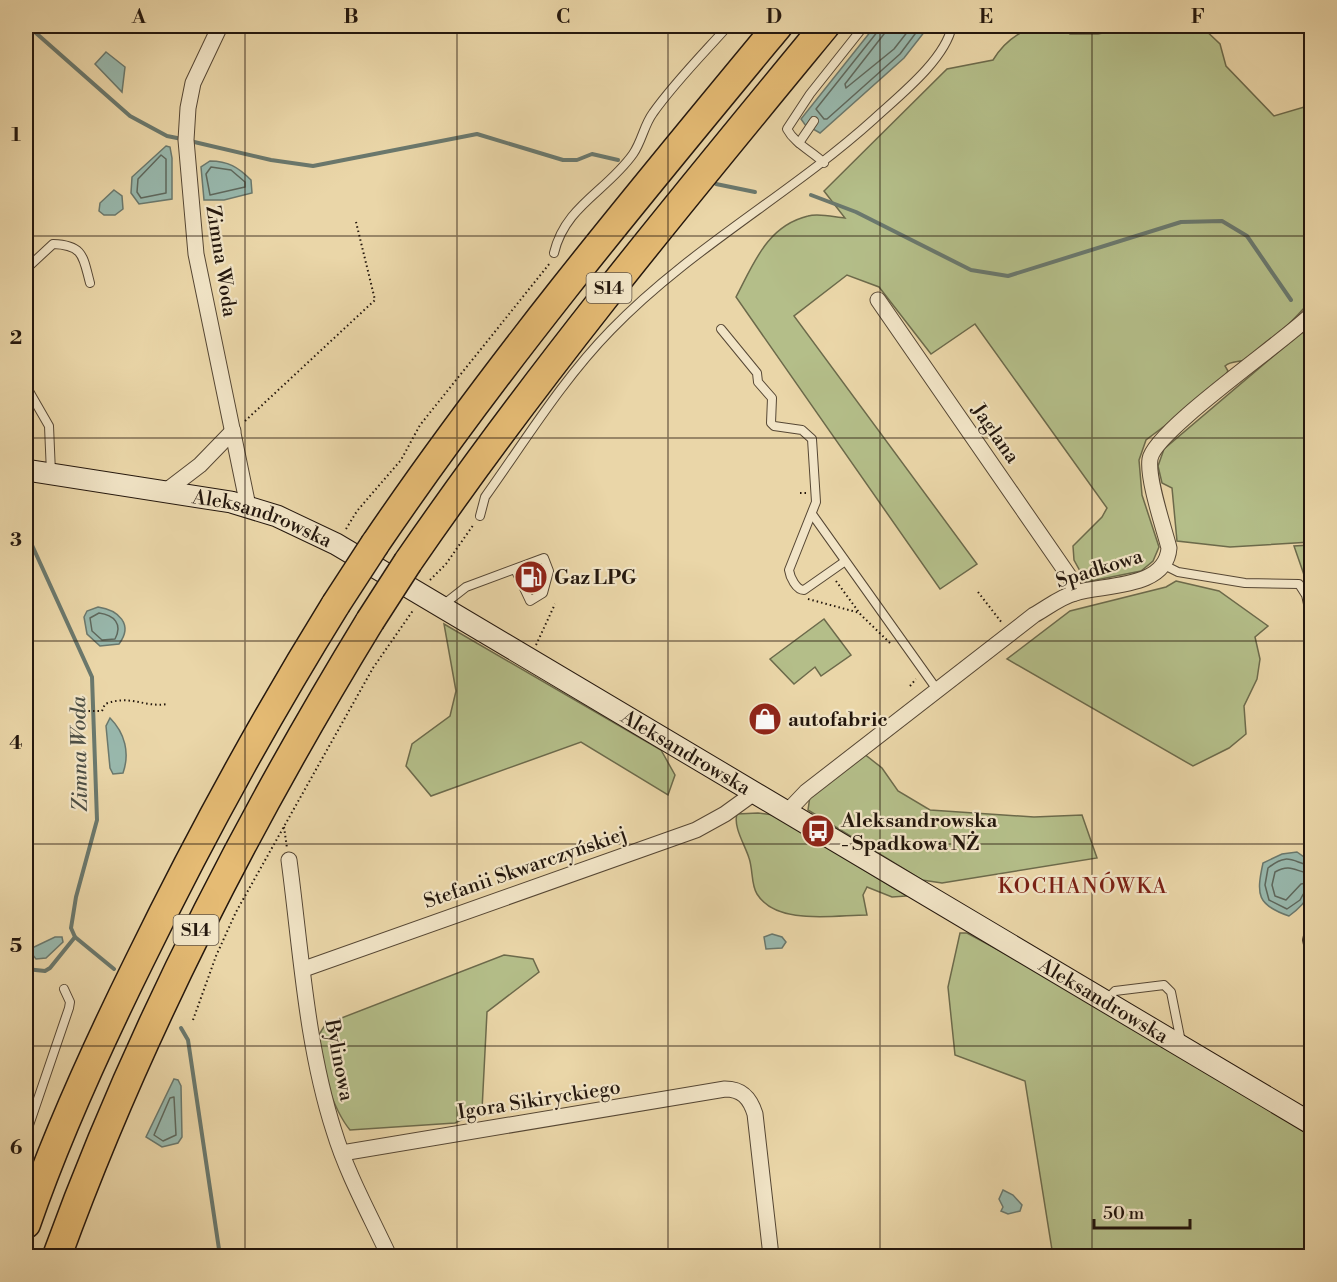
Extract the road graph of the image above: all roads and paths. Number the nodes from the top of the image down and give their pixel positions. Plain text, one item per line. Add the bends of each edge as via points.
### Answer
1 (220, 26) edge
2 (728, 26) edge
3 (778, 26) edge
4 (825, 26) edge
5 (864, 26) edge
6 (952, 26) edge
7 (1305, 26) edge
8 (1311, 34) edge
9 (814, 121) dead end
10 (799, 143) junction
11 (824, 163) junction
12 (356, 222) dead end
13 (554, 253) joint
14 (26, 269) edge
15 (90, 283) dead end
16 (878, 300) dead end
17 (1311, 316) edge
18 (721, 328) dead end
19 (26, 386) edge
20 (233, 431) junction
21 (39, 472) edge
22 (166, 491) junction
23 (248, 506) junction
24 (812, 514) junction
25 (480, 516) joint
26 (336, 544) junction
27 (844, 562) junction
28 (1164, 565) junction
29 (514, 569) junction
30 (829, 573) junction
31 (978, 592) dead end
32 (1075, 593) junction
33 (429, 598) junction
34 (808, 599) dead end
35 (555, 604) dead end
36 (860, 613) junction
37 (1311, 622) edge
38 (1010, 634) junction
39 (895, 648) dead end
40 (529, 659) junction
41 (918, 675) dead end
42 (910, 686) dead end
43 (938, 691) junction
44 (168, 704) dead end
45 (84, 711) dead end
46 (754, 793) junction
47 (786, 813) junction
48 (284, 827) junction
49 (289, 860) joint
50 (1311, 920) edge
51 (1311, 961) edge
52 (304, 969) junction
53 (64, 989) dead end
54 (1105, 1001) junction
55 (193, 1020) dead end
56 (1182, 1047) junction
57 (1311, 1124) edge
58 (26, 1134) edge
59 (342, 1153) junction
60 (26, 1224) edge
61 (57, 1257) edge
62 (389, 1257) edge
63 (771, 1257) edge

1 - 20 street, Zimna Woda via 194,83 186,133 196,254
2 - 13 lane via 651,114 640,142 620,170 579,206 558,234
3 - 60 highway, S14, bridge via 478,396 336,603 280,695 187,864 107,1028
4 - 61 highway, S14, bridge via 622,270 512,415 370,621 304,729 200,922 134,1060
5 - 10 lane via 787,129
6 - 11 lane via 933,60 910,86
7 - 8 path
9 - 10 lane
10 - 11 lane
11 - 25 lane via 677,270 611,329 484,497
12 - 20 path via 375,300
13 - 26 path via 549,267 420,425 401,460 357,511
14 - 15 lane via 54,244 70,244 83,254
16 - 32 street, Jaglana via 1071,579
17 - 28 street, Spadkowa via 1174,428 1150,456 1169,549
18 - 24 lane via 772,398 771,423 802,430 812,439 816,502
19 - 21 lane via 49,426
20 - 22 street via 200,465
20 - 23 street, Zimna Woda
21 - 22 main road, Aleksandrowska
22 - 23 main road, Aleksandrowska
23 - 26 main road, Aleksandrowska
24 - 27 lane
24 - 30 lane via 790,576 804,590
25 - 33 path via 446,564
26 - 33 main road, Aleksandrowska
27 - 30 lane
27 - 43 lane
28 - 32 street, Spadkowa via 1142,579
28 - 37 lane via 1178,572 1245,583 1299,584 1306,595
29 - 29 lane via 544,558 549,571 543,593 530,601
29 - 33 lane via 459,591
30 - 36 path
31 - 38 path
32 - 38 street, Spadkowa via 1034,615
33 - 40 main road, Aleksandrowska
33 - 48 path via 400,626 373,668
34 - 36 path
35 - 40 path
36 - 39 path
38 - 43 street, Spadkowa
40 - 46 main road, Aleksandrowska
41 - 42 path
43 - 47 street, Spadkowa via 806,792
44 - 45 path via 118,699 105,704 102,711
46 - 47 main road, Aleksandrowska
46 - 52 street, Stefanii Skwarczyńskiej via 696,830
47 - 54 main road, Aleksandrowska
48 - 49 path
48 - 55 path via 224,936
49 - 52 street, Bylinowa
50 - 51 lane via 1307,940
52 - 59 street, Bylinowa via 314,1051
53 - 58 lane via 69,1008
54 - 56 main road, Aleksandrowska
54 - 56 lane via 1115,991 1164,986 1173,998
56 - 57 main road, Aleksandrowska
59 - 62 street, Bylinowa
59 - 63 street, Igora Sikiryckiego via 725,1089 743,1093 755,1114

